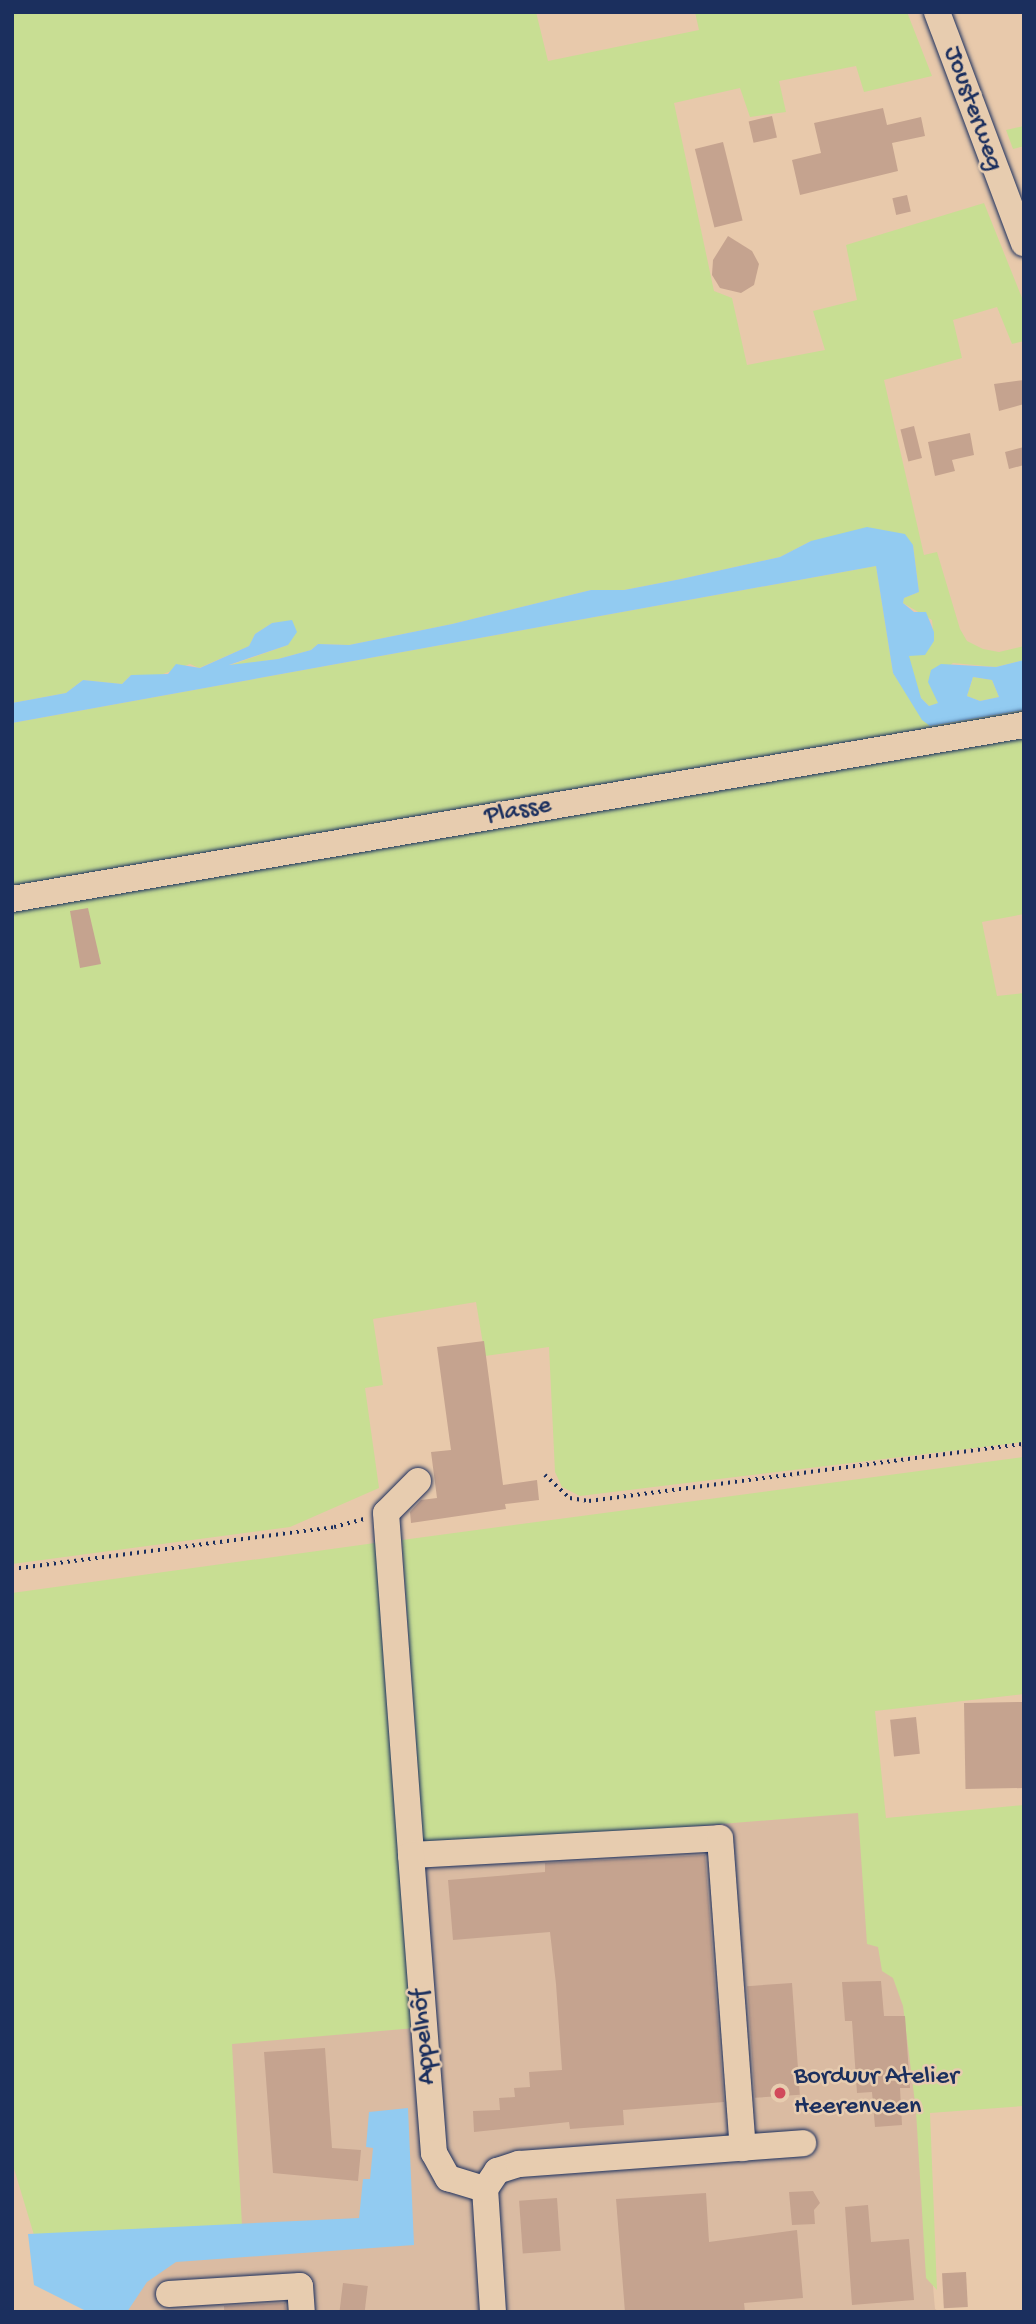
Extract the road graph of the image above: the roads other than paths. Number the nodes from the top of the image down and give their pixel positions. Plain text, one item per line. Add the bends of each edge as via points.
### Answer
1 (937, 12) edge
2 (1024, 243) edge
3 (1024, 725) edge
4 (12, 899) edge
5 (418, 1481) dead end
6 (411, 1855) junction
7 (803, 2143) dead end
8 (743, 2148) junction
9 (485, 2189) junction
10 (169, 2294) dead end
11 (302, 2312) edge
12 (493, 2312) edge

1 - 2 street, Jousterweg
3 - 4 street, Plasse
5 - 6 street, Appelhôf via 386,1513
6 - 8 street via 720,1838
6 - 9 street, Appelhôf via 434,2153 448,2178
7 - 8 street
8 - 9 street via 519,2164 497,2171
9 - 12 street
10 - 11 street via 300,2286

